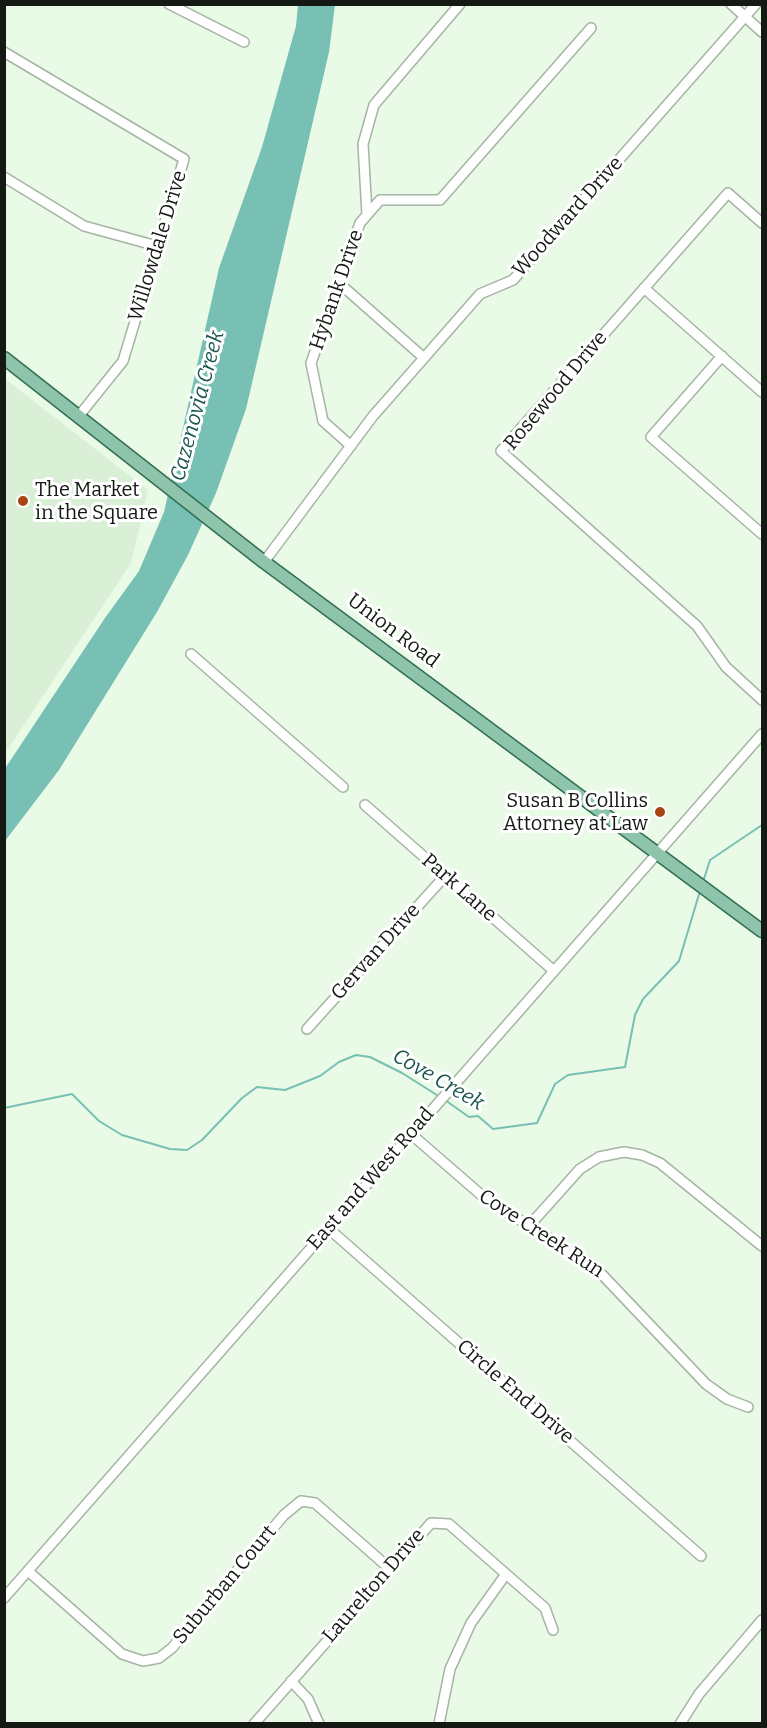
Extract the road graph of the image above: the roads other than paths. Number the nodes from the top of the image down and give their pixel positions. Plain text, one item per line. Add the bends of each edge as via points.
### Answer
1 (169, 4) edge
2 (460, 4) edge
3 (731, 4) edge
4 (756, 4) edge
5 (745, 17) junction
6 (591, 28) dead end
7 (762, 32) edge
8 (244, 42) dead end
9 (4, 52) edge
10 (4, 177) edge
11 (367, 215) junction
12 (762, 224) edge
13 (157, 246) junction
14 (339, 283) junction
15 (644, 288) junction
16 (722, 356) junction
17 (424, 357) junction
18 (4, 358) edge
19 (762, 392) edge
20 (78, 417) junction
21 (351, 446) junction
22 (762, 534) edge
23 (264, 562) junction
24 (191, 654) dead end
25 (762, 700) edge
26 (762, 734) edge
27 (343, 786) dead end
28 (365, 805) dead end
29 (657, 853) junction
30 (445, 876) junction
31 (762, 931) edge
32 (554, 971) junction
33 (307, 1029) dead end
34 (411, 1134) junction
35 (529, 1226) junction
36 (328, 1228) junction
37 (762, 1246) edge
38 (748, 1407) dead end
39 (701, 1556) dead end
40 (389, 1568) junction
41 (28, 1571) junction
42 (506, 1574) junction
43 (4, 1598) edge
44 (762, 1620) edge
45 (553, 1630) dead end
46 (291, 1681) junction
47 (254, 1724) edge
48 (319, 1724) edge
49 (439, 1724) edge
50 (680, 1724) edge

1 - 8 street
2 - 11 street via 381,94 369,116 362,160
3 - 5 street
4 - 5 street, Woodward Drive
5 - 7 street
5 - 17 street, Woodward Drive via 513,280 480,294
6 - 11 street, Hybank Drive via 440,200 380,200
9 - 13 street, Willowdale Drive via 184,159
10 - 13 street via 84,226
11 - 14 street, Hybank Drive via 360,223
12 - 15 street, Rosewood Drive via 728,193
13 - 20 street, Willowdale Drive via 123,361
14 - 17 street
14 - 21 street, Hybank Drive via 311,363 323,421
15 - 16 street
15 - 25 street, Rosewood Drive via 501,452 697,626 722,662
16 - 19 street
16 - 22 street via 651,437
17 - 21 street, Woodward Drive
18 - 20 main road, Union Road
20 - 23 main road, Union Road
21 - 23 street, Woodward Drive
23 - 29 main road, Union Road
24 - 27 street
26 - 29 street, East and West Road
28 - 30 street, Park Lane
29 - 31 main road, Union Road
29 - 32 street, East and West Road
30 - 32 street, Park Lane
30 - 33 street, Gervan Drive
32 - 34 street, East and West Road
34 - 35 street, Cove Creek Run via 473,1190
34 - 36 street, East and West Road
35 - 37 street via 580,1169 599,1157 624,1152 660,1163
35 - 38 street, Cove Creek Run via 593,1265 706,1384 727,1399
36 - 39 street, Circle End Drive
36 - 41 street, East and West Road
40 - 41 street, Suburban Court via 315,1503 301,1501 284,1515 172,1648 159,1658 143,1661 122,1654
40 - 42 street, Laurelton Drive via 427,1526 443,1522
40 - 46 street, Laurelton Drive
41 - 43 street, East and West Road
42 - 45 street, Laurelton Drive via 544,1608
42 - 49 street via 471,1623 450,1669
44 - 50 street via 699,1694
46 - 47 street, Laurelton Drive
46 - 48 street via 308,1699

